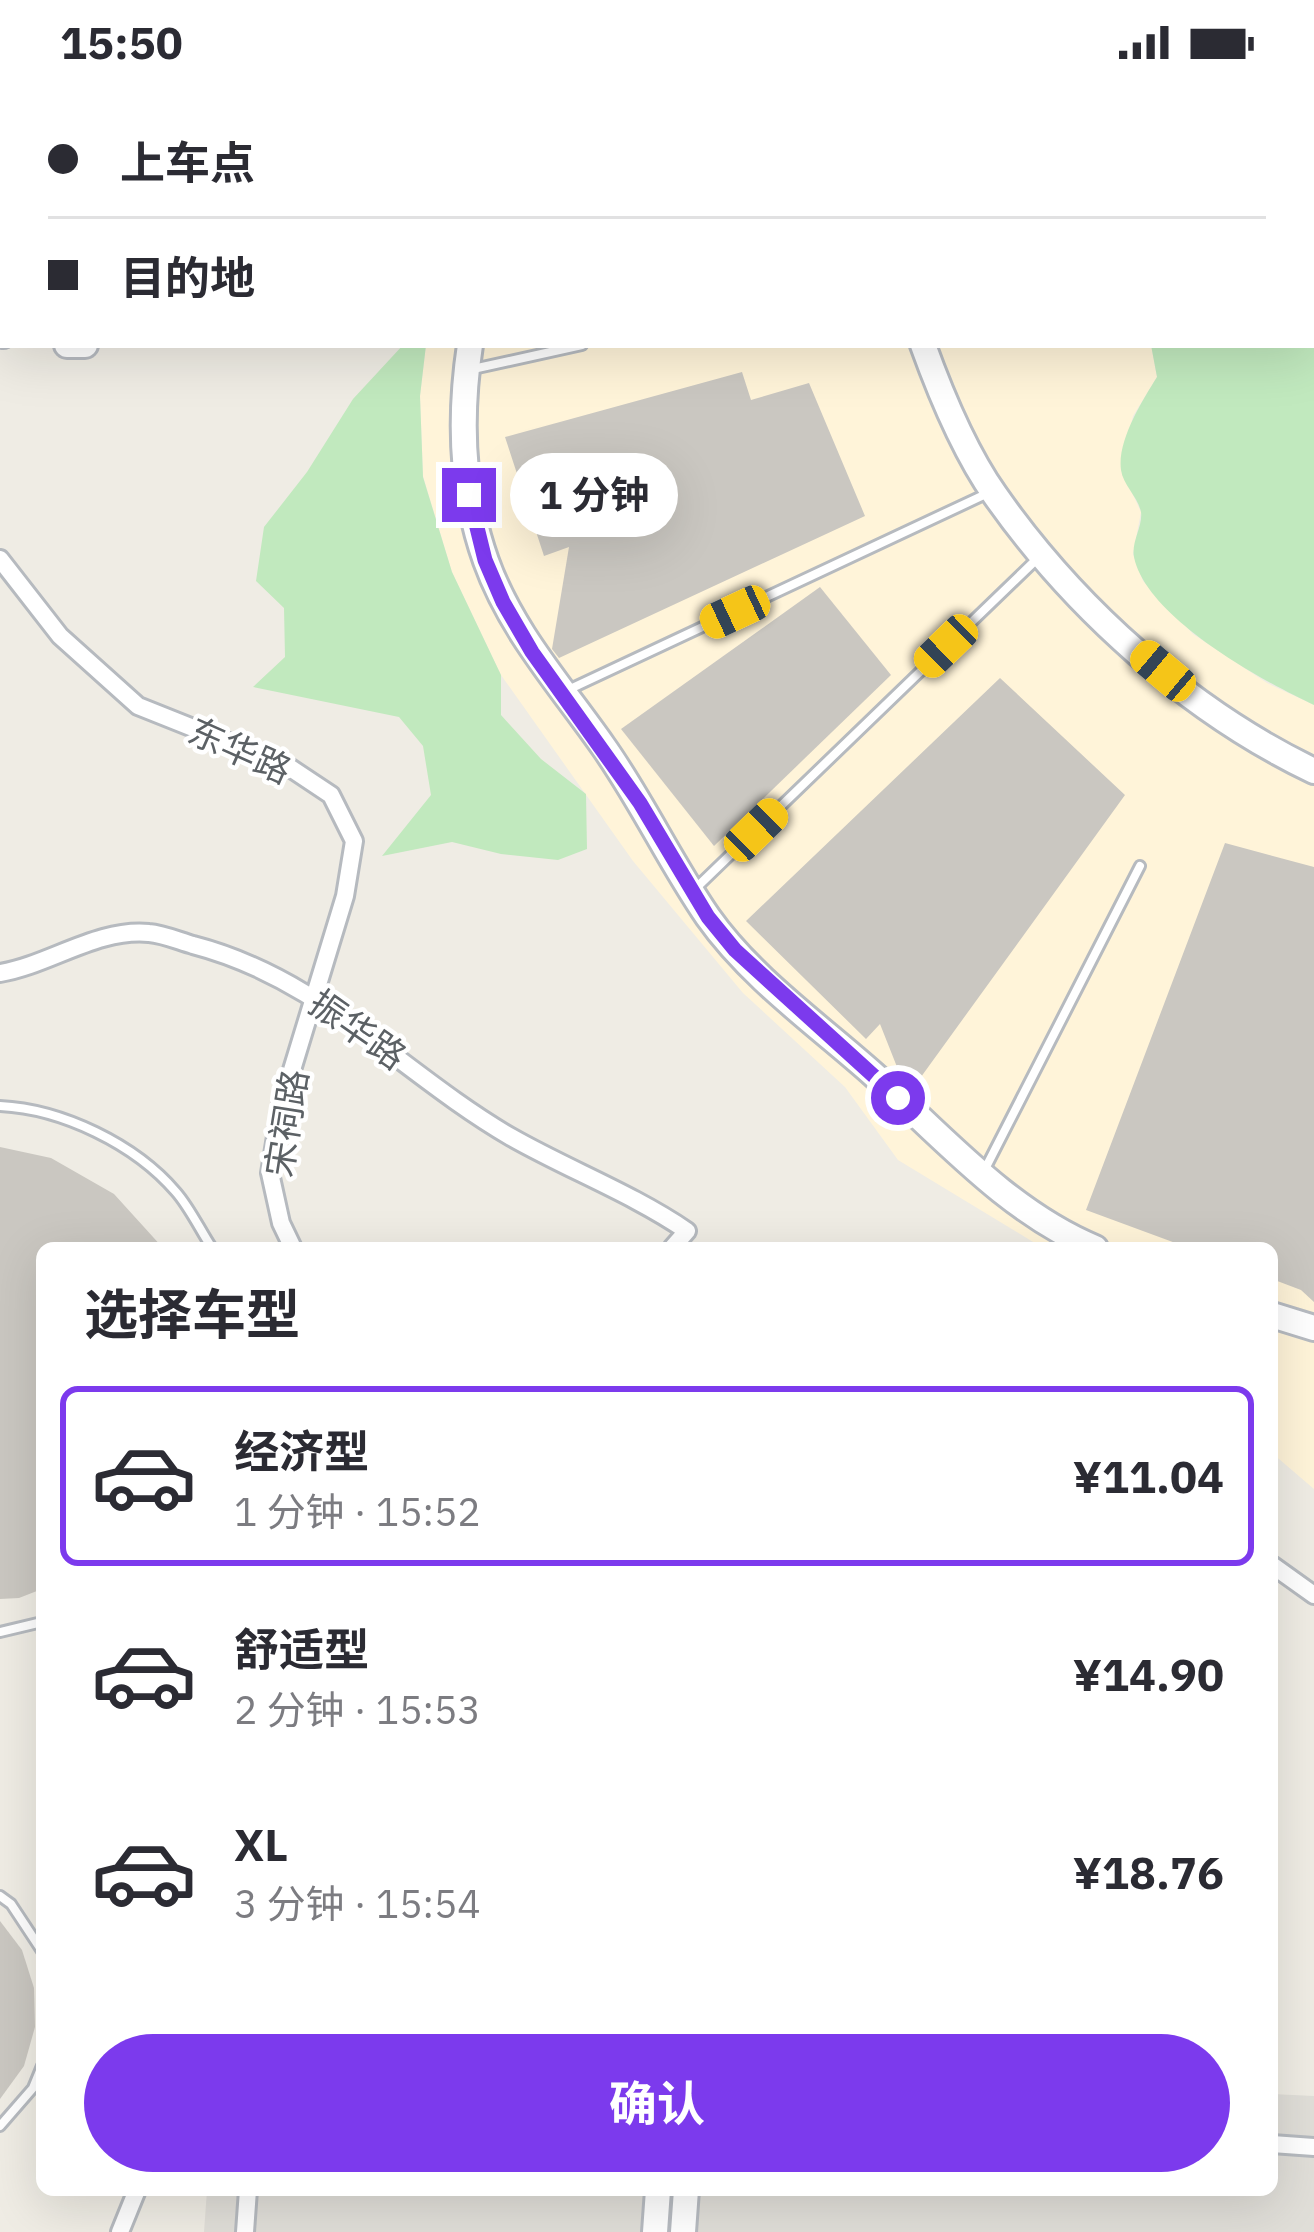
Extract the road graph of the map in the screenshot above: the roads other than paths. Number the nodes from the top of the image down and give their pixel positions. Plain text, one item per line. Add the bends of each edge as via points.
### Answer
1 (556, 348) edge
2 (924, 348) edge
3 (468, 358) edge
4 (992, 491) junction
5 (1041, 555) junction
6 (0, 559) edge
7 (563, 692) junction
8 (1314, 771) edge
9 (1140, 866) dead end
10 (693, 891) junction
11 (0, 973) edge
12 (314, 996) junction
13 (0, 1106) edge
14 (983, 1173) junction
15 (208, 1242) edge
16 (290, 1242) edge
17 (677, 1242) edge
18 (1083, 1242) edge
19 (1278, 1317) edge
20 (1314, 1328) edge
21 (1278, 1569) edge
22 (1314, 1595) edge
23 (36, 1623) edge
24 (0, 1632) edge
25 (0, 1896) edge
26 (36, 1942) edge
27 (36, 2081) edge
28 (0, 2126) edge
29 (1278, 2144) edge
30 (1314, 2146) edge
31 (135, 2196) edge
32 (248, 2196) edge
33 (658, 2196) edge
34 (686, 2196) edge
35 (120, 2232) edge
36 (245, 2232) edge
37 (655, 2232) edge
38 (683, 2232) edge

1 - 3 lane
2 - 4 street
3 - 7 street via 463,447 485,560 532,652
4 - 5 street
4 - 7 lane
5 - 8 street via 1191,695
5 - 10 lane
6 - 12 street, 东华路 via 60,636 138,706 286,765 331,795 354,841
7 - 10 street
9 - 14 lane
10 - 14 street via 735,950
11 - 12 street, 振华路 via 147,933 236,956
12 - 16 street, 宋祠路 via 280,1106 270,1173
12 - 17 street, 振华路 via 509,1136 687,1231
13 - 15 lane via 32,1108 110,1138 175,1191
14 - 18 street
19 - 20 street
21 - 22 street
23 - 24 lane
25 - 26 lane
27 - 28 lane
29 - 30 street
31 - 35 street
32 - 36 street
33 - 37 street
34 - 38 street

